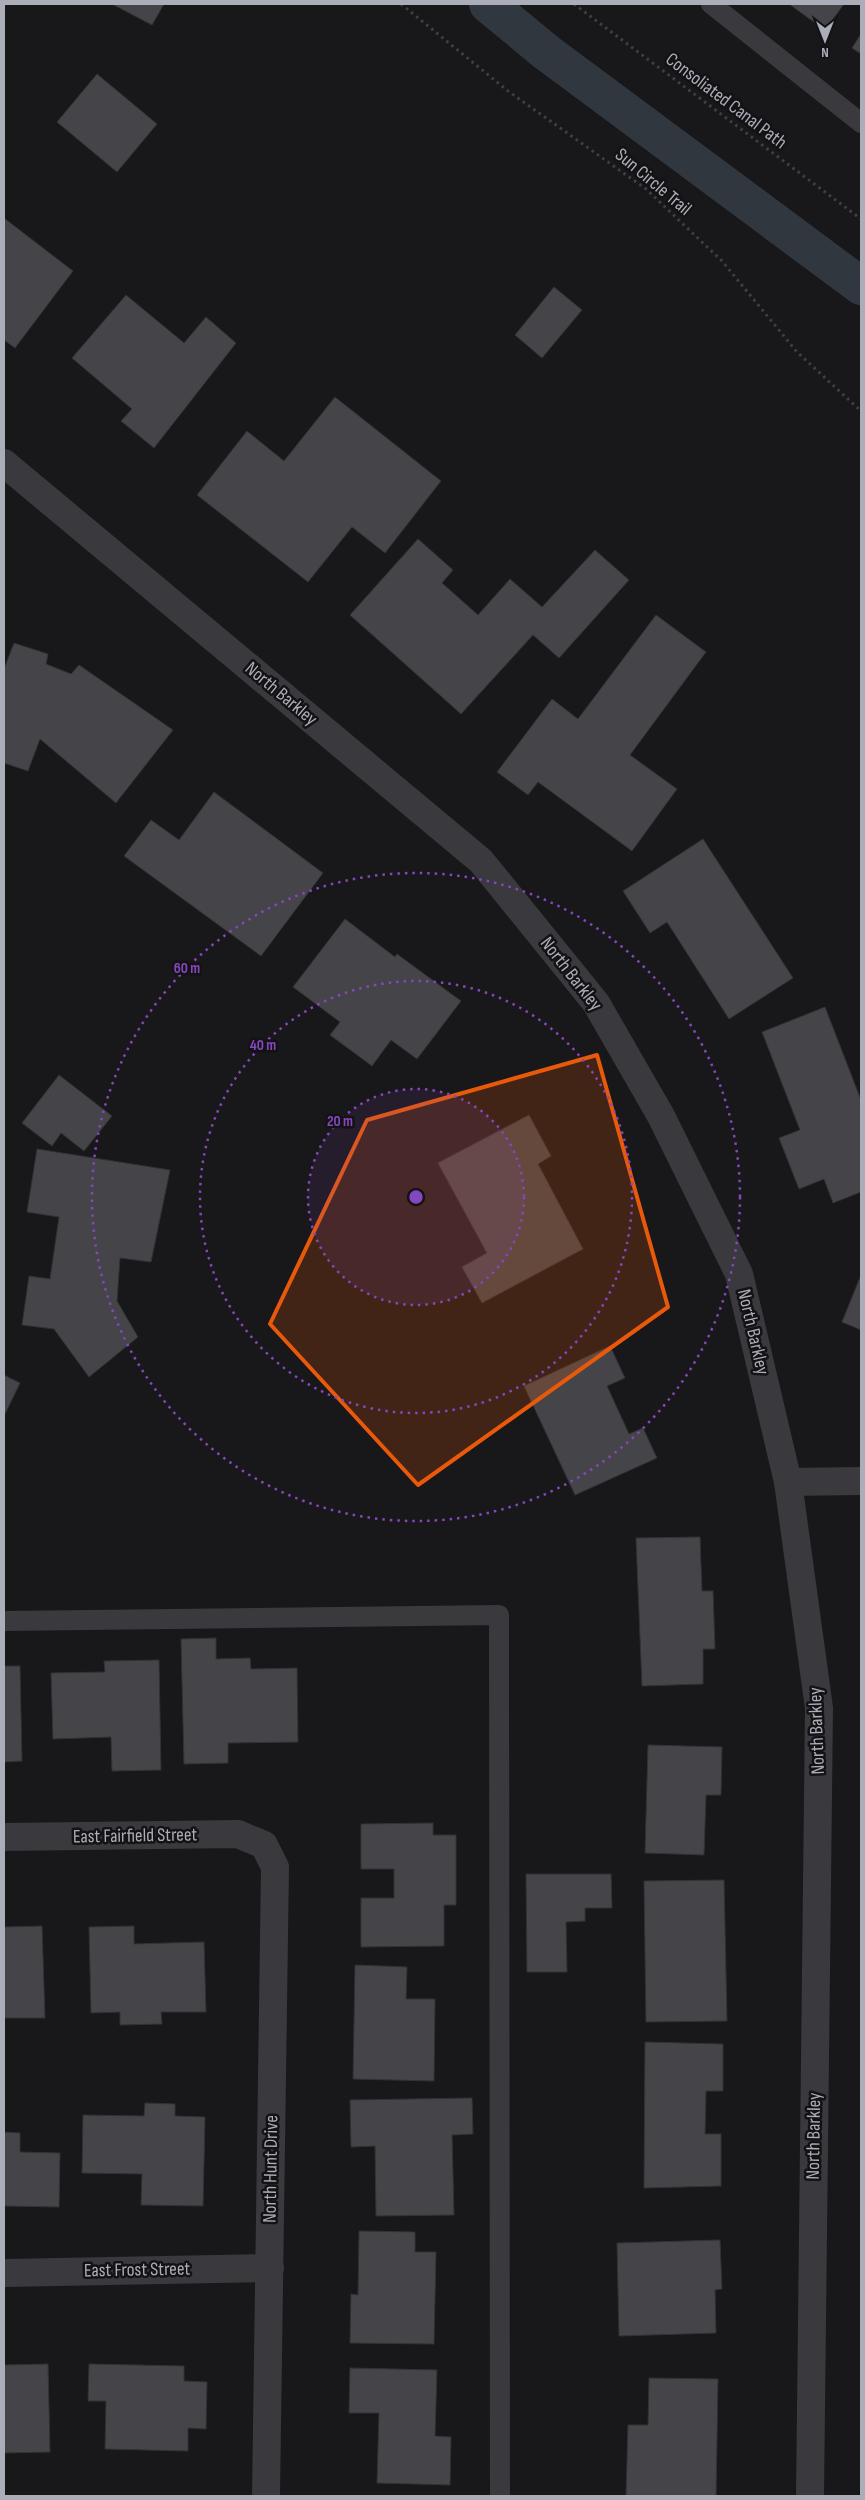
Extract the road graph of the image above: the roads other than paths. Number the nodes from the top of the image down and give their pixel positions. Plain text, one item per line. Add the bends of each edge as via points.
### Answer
1 (711, 4) edge
2 (861, 123) edge
3 (4, 463) edge
4 (861, 1481) edge
5 (788, 1482) junction
6 (4, 1621) edge
7 (4, 1837) edge
8 (264, 1845) joint
9 (270, 2268) junction
10 (4, 2273) edge
11 (266, 2496) edge
12 (500, 2496) edge
13 (810, 2496) edge

1 - 2 lane
3 - 5 street, North Barkley via 481,861 596,1003 661,1116 739,1274
4 - 5 street
5 - 13 street, North Barkley via 820,1708
6 - 12 lane via 499,1615
7 - 8 street, East Fairfield Street via 238,1834
8 - 9 street, North Hunt Drive via 275,1867
9 - 10 street, East Frost Street
9 - 11 street, North Hunt Drive

